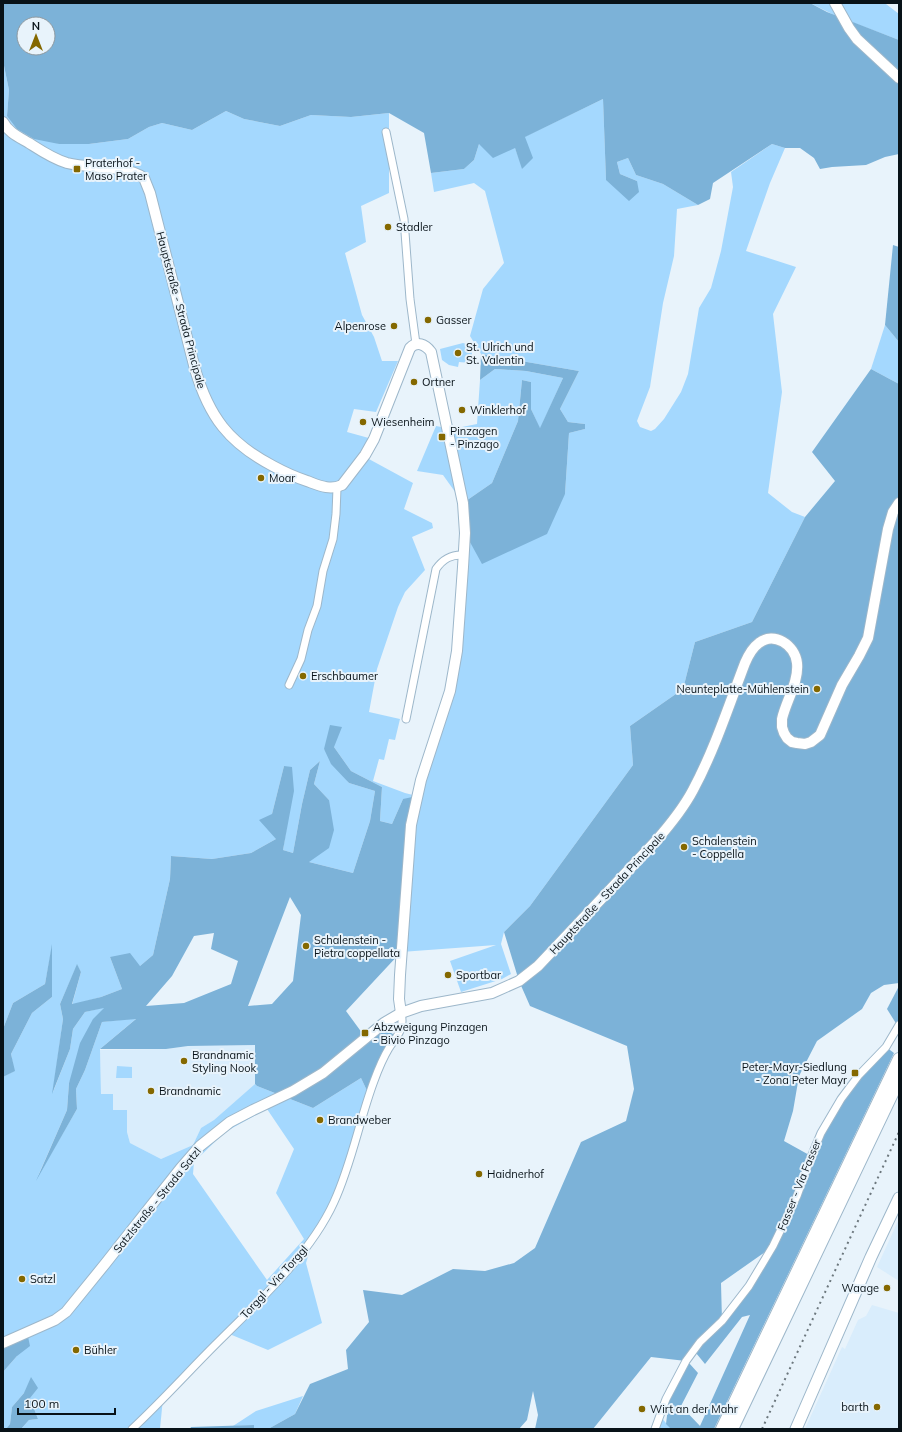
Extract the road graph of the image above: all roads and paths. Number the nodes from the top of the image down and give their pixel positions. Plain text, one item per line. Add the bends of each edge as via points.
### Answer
1 (835, 3) edge
2 (899, 78) edge
3 (3, 122) edge
4 (386, 132) dead end
5 (416, 344) junction
6 (337, 488) junction
7 (899, 503) edge
8 (464, 555) junction
9 (289, 685) dead end
10 (406, 719) dead end
11 (401, 1013) junction
12 (899, 1025) edge
13 (899, 1059) edge
14 (899, 1079) edge
15 (899, 1198) edge
16 (3, 1342) edge
17 (132, 1429) edge
18 (655, 1429) edge
19 (722, 1429) edge
20 (732, 1429) edge
21 (796, 1429) edge

1 - 2 street via 857,39
3 - 6 street, Hauptstraße - Strada Principale via 9,130 57,159 77,165 132,172 144,178 197,376 217,419 232,438 254,456 295,477 326,488
4 - 5 street via 404,219
5 - 6 street via 411,346 407,353 370,446 348,479
5 - 8 street via 426,346 432,356 463,503
6 - 9 street via 333,539 323,571 317,606 301,659
7 - 11 street, Hauptstraße - Strada Principale via 893,512 888,529 868,638 842,685 820,735 805,744 797,744 787,738 782,727 782,719 796,677 796,659 791,648 780,640 773,638 758,643 745,663 705,767 682,808 667,829 538,966 505,988 476,997 421,1006
8 - 10 street via 446,558 436,569
8 - 11 street via 459,631 450,691 422,780 411,825 400,967
11 - 16 street, Satzlstraße - Strada Satzl via 375,1030 323,1073 230,1122 200,1146 66,1312 55,1320
11 - 17 street, Torggl - Via Torggl via 403,1023 400,1032 375,1078 334,1202 314,1237 293,1265
12 - 18 street, Fasser - Via Fasser via 886,1047 840,1098 810,1157 797,1196 773,1246 749,1286 686,1361 666,1399
13 - 19 highway
14 - 20 highway
15 - 21 main road

